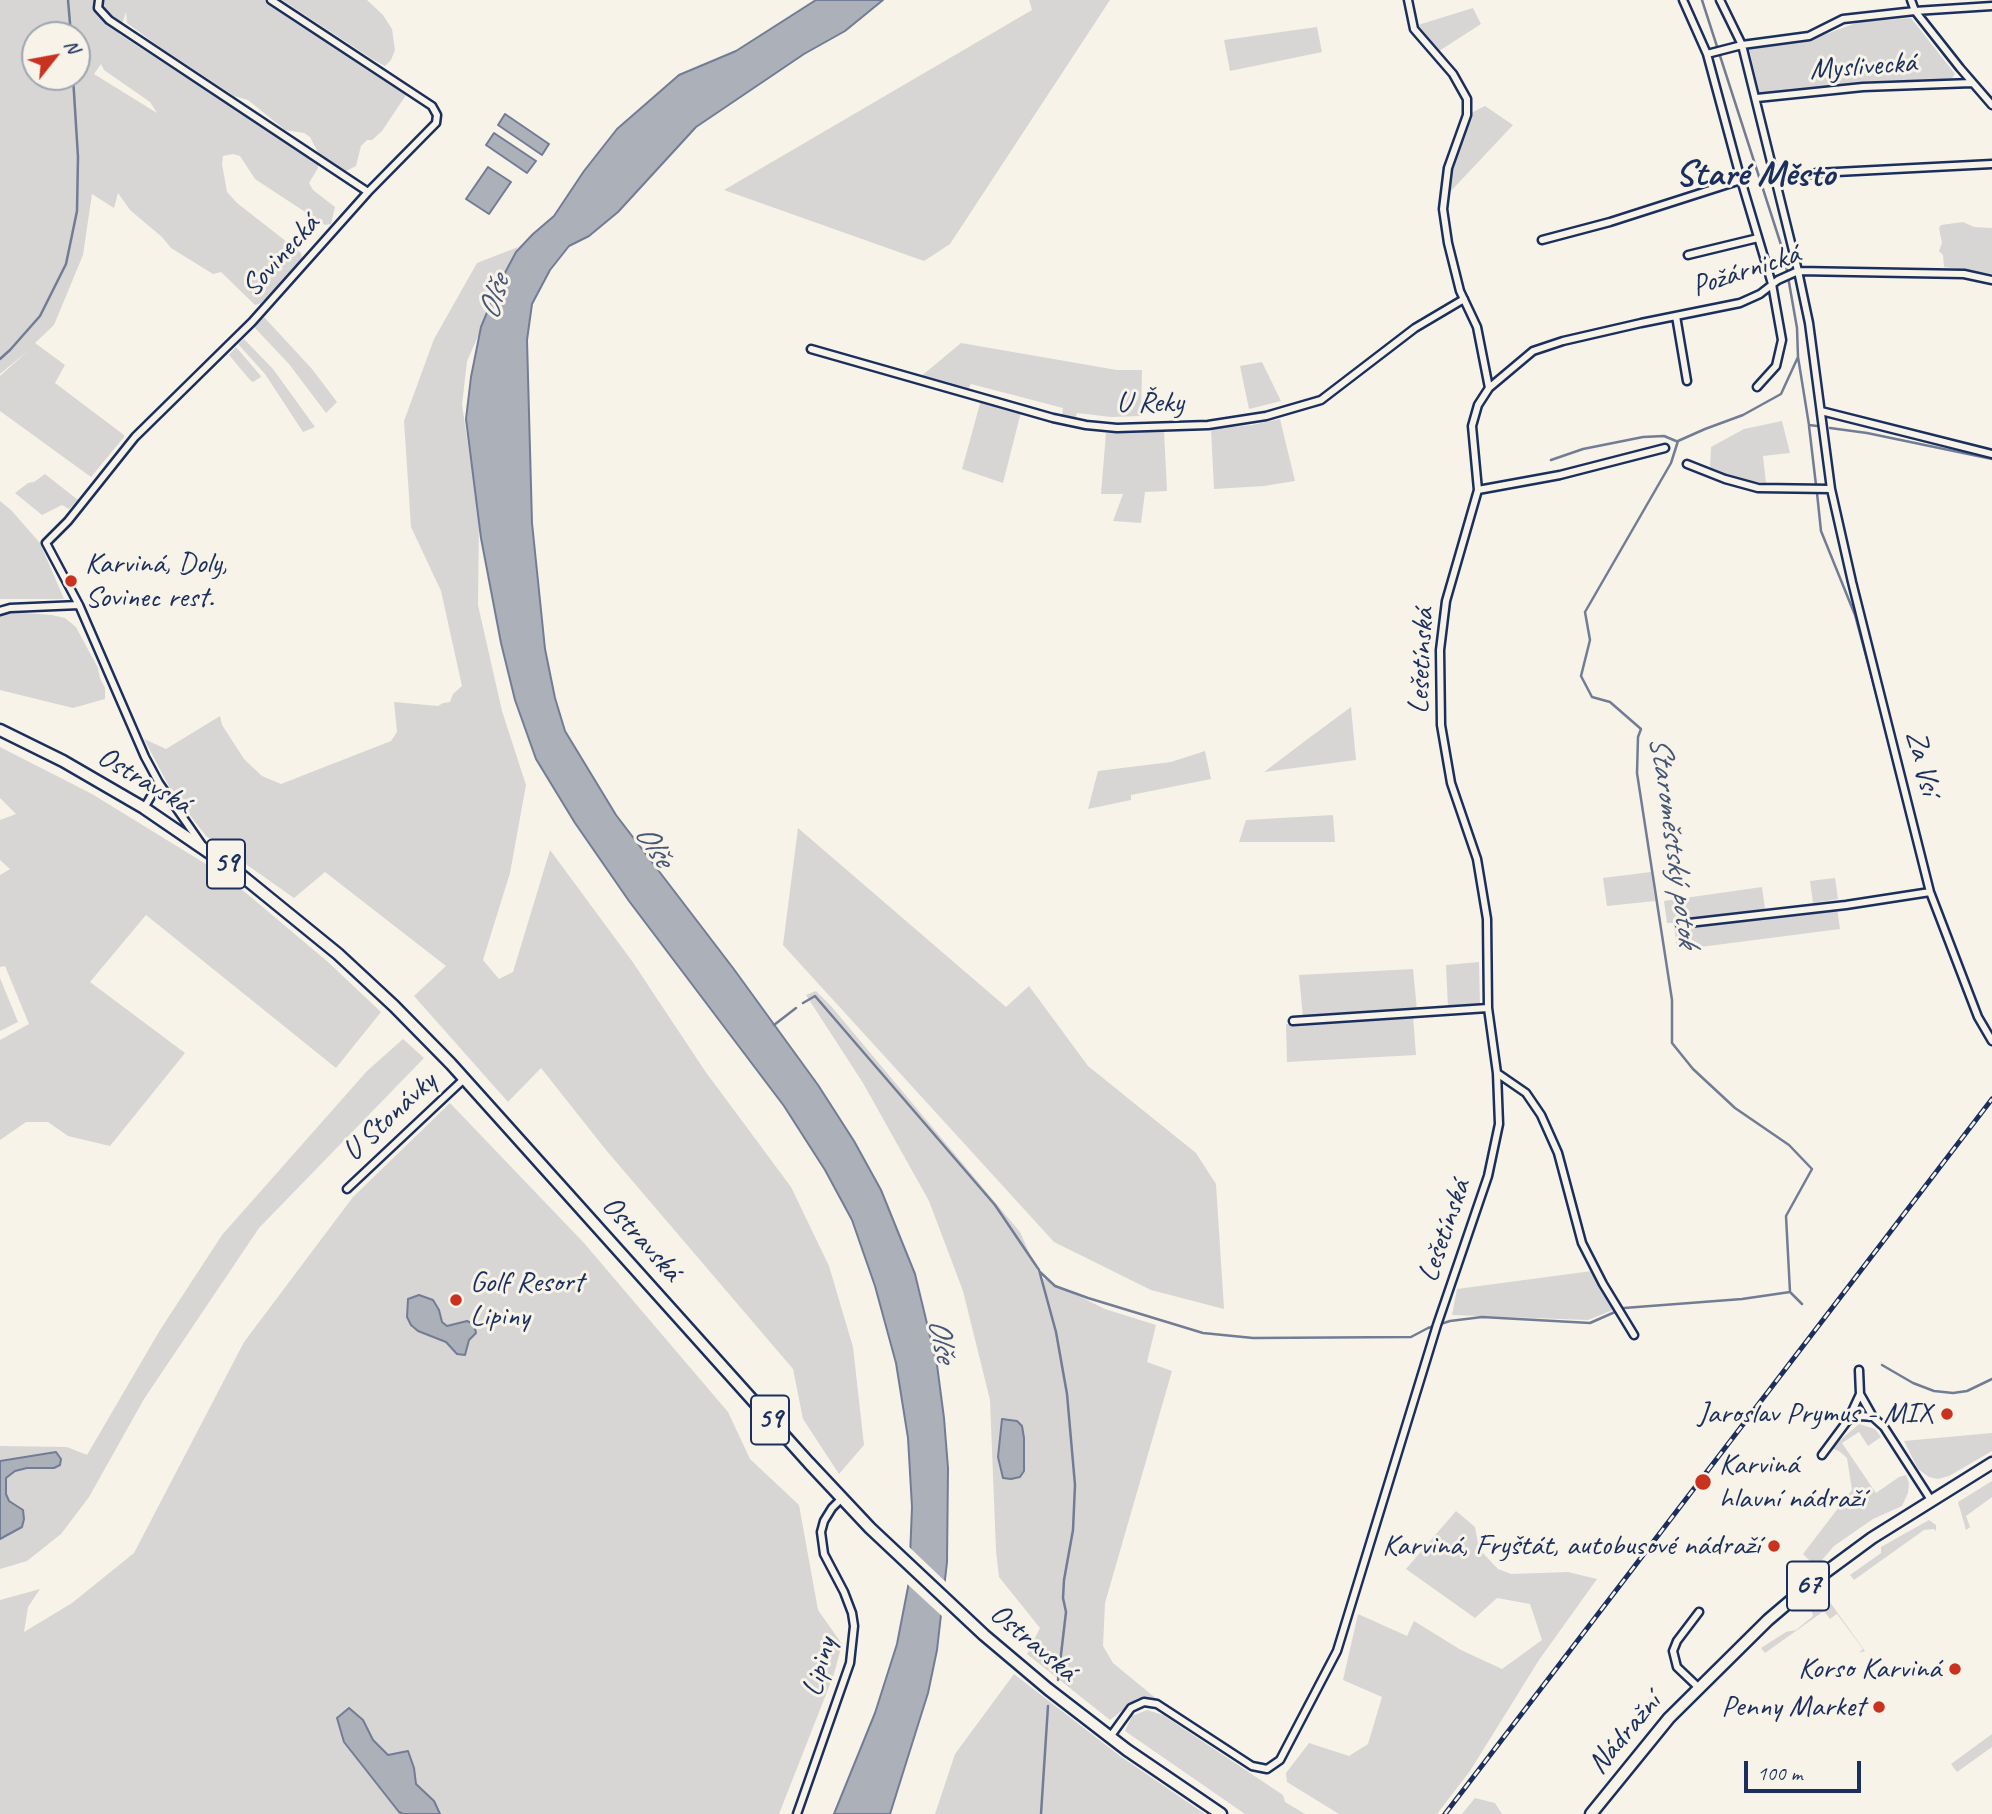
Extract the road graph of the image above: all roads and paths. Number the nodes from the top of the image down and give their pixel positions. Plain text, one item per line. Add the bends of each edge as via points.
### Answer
1 (99, 0) edge
2 (271, 0) edge
3 (1408, 0) edge
4 (1683, 0) edge
5 (1720, 0) edge
6 (1911, 0) edge
7 (1992, 6) edge
8 (1915, 11) junction
9 (1742, 46) junction
10 (1714, 53) junction
11 (1972, 83) junction
12 (1757, 98) junction
13 (1992, 105) edge
14 (1992, 164) edge
15 (1741, 180) junction
16 (1775, 181) junction
17 (368, 192) junction
18 (1758, 238) junction
19 (1542, 240) dead end
20 (1688, 255) dead end
21 (1798, 271) junction
22 (1992, 280) edge
23 (1772, 284) junction
24 (1464, 299) junction
25 (1676, 316) junction
26 (811, 349) dead end
27 (1687, 381) dead end
28 (1757, 387) dead end
29 (1489, 388) junction
30 (1821, 411) junction
31 (1665, 448) dead end
32 (1992, 454) edge
33 (1688, 464) dead end
34 (1831, 489) junction
35 (1478, 491) junction
36 (79, 605) junction
37 (0, 611) edge
38 (0, 730) edge
39 (159, 783) junction
40 (144, 808) junction
41 (204, 848) junction
42 (1930, 892) junction
43 (1680, 924) dead end
44 (1488, 1008) junction
45 (1293, 1021) dead end
46 (1992, 1041) edge
47 (1497, 1073) junction
48 (464, 1079) junction
49 (347, 1189) dead end
50 (1634, 1335) dead end
51 (1859, 1370) dead end
52 (1860, 1394) junction
53 (1873, 1417) junction
54 (1848, 1420) junction
55 (1822, 1455) dead end
56 (1992, 1464) edge
57 (842, 1498) junction
58 (1931, 1500) junction
59 (1699, 1612) dead end
60 (1698, 1687) junction
61 (1110, 1737) junction
62 (1607, 1793) junction
63 (797, 1814) edge
64 (1221, 1814) edge
65 (1591, 1814) edge
66 (1601, 1814) edge

1 - 17 street via 98,8 109,20
2 - 17 street via 432,106 437,115 436,123
3 - 24 street via 1414,29 1453,74 1466,99 1467,115 1448,168 1443,209
4 - 10 street
5 - 9 street, Za Vsí
6 - 8 street, Myslivecká
7 - 8 street
8 - 9 street, Myslivecká via 1843,19 1809,36
8 - 11 street, Myslivecká
9 - 10 street, Myslivecká
9 - 12 street, Za Vsí
10 - 15 street
11 - 12 street, Myslivecká via 1863,87
11 - 13 street, Myslivecká
12 - 16 street, Za Vsí
14 - 16 street via 1817,173
15 - 18 street
15 - 19 street
16 - 21 street, Za Vsí
17 - 36 street, Sovinecká via 252,322 135,437 46,543
18 - 20 street
18 - 23 street
21 - 22 street, Požárnická via 1964,274
21 - 23 street, Požárnická
21 - 30 street, Za Vsí
23 - 25 street, Požárnická via 1740,303
23 - 28 street via 1782,340 1776,366
24 - 26 street, U Řeky via 1415,328 1321,400 1266,416 1208,425 1086,425
24 - 29 street via 1477,327
25 - 27 street
25 - 29 street, Požárnická via 1533,351
29 - 35 street, Lešetínská via 1472,426
30 - 32 street
30 - 34 street, Za Vsí
31 - 35 street
33 - 34 street via 1758,488
34 - 42 street, Za Vsí
35 - 44 street, Lešetínská via 1446,601 1440,699 1451,783 1477,859 1486,919
36 - 37 street
36 - 39 street, Sovinecká
38 - 40 main road, Ostravská / 59
39 - 40 street
39 - 41 street, Sovinecká
40 - 41 main road, Ostravská / 59
41 - 48 main road, Ostravská / 59 via 318,937
42 - 43 street
42 - 46 street, Za Vsí via 1978,1017
44 - 45 street
44 - 47 street, Lešetínská
47 - 50 street via 1526,1093 1541,1115 1558,1153 1582,1243
47 - 61 street, Lešetínská via 1499,1124 1488,1176 1437,1325 1338,1651 1280,1760 1267,1769 1252,1766 1157,1704 1144,1702 1131,1708
48 - 49 street, U Stonávky
48 - 57 main road, Ostravská / 59
51 - 52 street
52 - 53 street
52 - 54 street
53 - 54 street
53 - 58 street
54 - 55 street
56 - 58 main road, Nádražní / 67
57 - 61 main road, Ostravská / 59 via 984,1635
57 - 63 street, Lipiny via 821,1532 824,1554 852,1613 850,1663
58 - 60 main road, Nádražní / 67 via 1815,1580
59 - 60 street, Nádražní via 1673,1651 1677,1667
60 - 62 main road, Nádražní / 67
61 - 64 main road, Ostravská / 59
62 - 65 main road, Nádražní / 67
62 - 66 main road, 67

